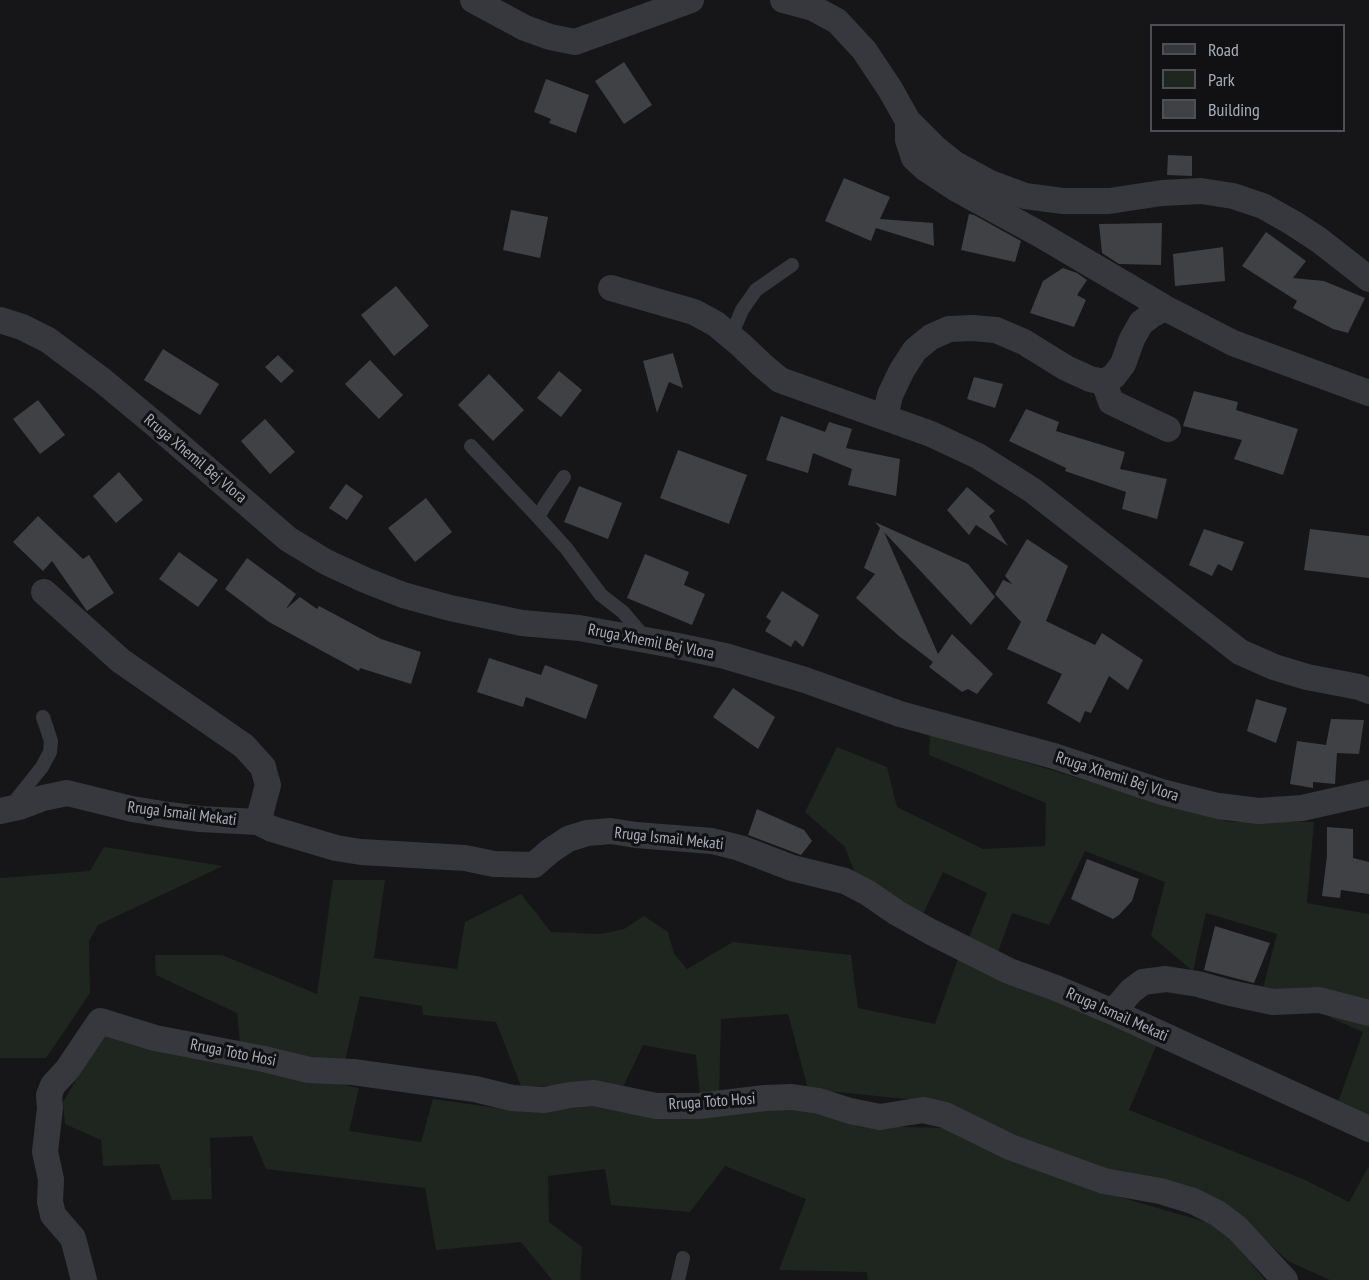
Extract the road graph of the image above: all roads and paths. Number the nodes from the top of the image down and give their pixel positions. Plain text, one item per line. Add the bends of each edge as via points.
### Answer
1 (473, 0) edge
2 (691, 0) edge
3 (783, 0) edge
4 (908, 121) junction
5 (792, 266) dead end
6 (1369, 279) edge
7 (611, 288) dead end
8 (1165, 308) junction
9 (0, 321) edge
10 (730, 336) junction
11 (1104, 382) junction
12 (1369, 393) edge
13 (885, 417) junction
14 (1168, 429) dead end
15 (471, 446) dead end
16 (564, 477) dead end
17 (538, 517) junction
18 (44, 592) dead end
19 (646, 640) junction
20 (1369, 691) edge
21 (43, 717) dead end
22 (1369, 793) edge
23 (4, 810) edge
24 (258, 822) junction
25 (1113, 1012) junction
26 (1369, 1013) edge
27 (1369, 1129) edge
28 (683, 1258) dead end
29 (84, 1280) edge
30 (678, 1280) edge
31 (1286, 1280) edge

1 - 2 street via 525,28 575,42
3 - 4 street via 813,8 837,21 864,50
4 - 6 street via 955,164 1025,196 1109,201 1201,191 1263,206 1319,240
4 - 8 street via 908,140 914,158 926,169
5 - 10 lane via 756,290
7 - 10 street via 694,312
8 - 11 street via 1141,322 1123,364
8 - 12 street via 1233,343
9 - 19 street, Rruga Xhemil Bej Vlora via 48,340 147,418 288,539 326,562 403,595 450,608 522,623
10 - 13 street via 780,380
11 - 13 street via 1066,368 996,330 949,329 915,350 891,394
11 - 14 street via 1111,402
13 - 20 street via 978,456 1032,490 1240,652 1307,677
15 - 17 lane
16 - 17 lane
17 - 19 lane via 601,595 623,612
18 - 24 street via 121,661 244,746 263,767 268,785
19 - 22 street, Rruga Xhemil Bej Vlora via 725,656 900,714 1218,806 1259,811 1302,808
21 - 23 lane via 51,741 50,752
23 - 24 street, Rruga Ismail Mekati via 67,793 132,810
24 - 25 street, Rruga Ismail Mekati via 336,849 465,858 494,864 534,865 567,839 587,833 611,831 712,841 845,881 931,932 1000,966
25 - 26 street via 1143,982 1166,979 1273,1002 1319,1000
25 - 27 street, Rruga Ismail Mekati
28 - 30 lane
29 - 31 street, Rruga Toto Hosi via 73,1238 53,1215 45,1152 53,1085 100,1021 155,1038 309,1070 353,1072 512,1098 544,1100 594,1094 656,1106 699,1106 792,1097 880,1117 923,1110 945,1115 1010,1147 1104,1181 1192,1201 1237,1228

